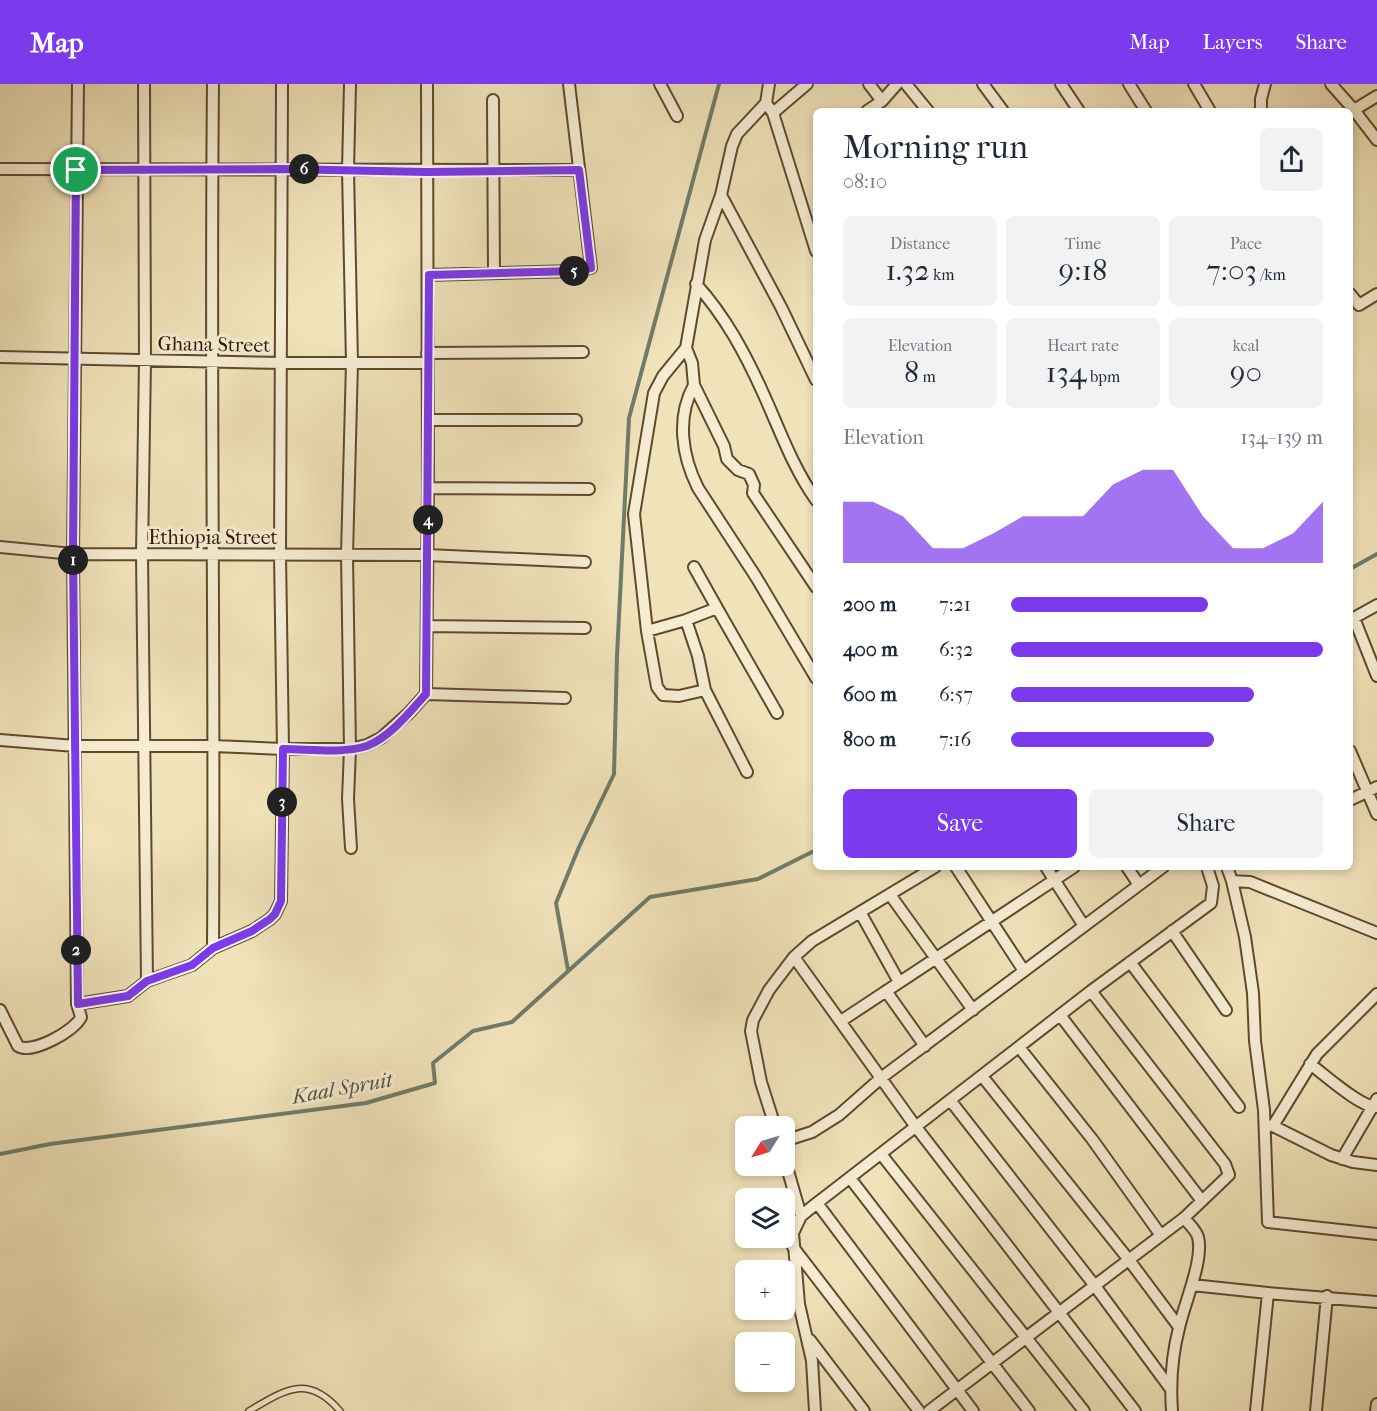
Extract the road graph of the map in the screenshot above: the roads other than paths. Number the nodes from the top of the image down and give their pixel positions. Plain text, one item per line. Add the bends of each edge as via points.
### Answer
1 (78, 84) edge
2 (144, 84) edge
3 (213, 84) edge
4 (282, 84) edge
5 (350, 84) edge
6 (427, 84) edge
7 (568, 84) edge
8 (660, 84) edge
9 (769, 84) edge
10 (807, 84) edge
11 (869, 84) edge
12 (897, 84) edge
13 (906, 84) edge
14 (983, 84) edge
15 (1061, 84) edge
16 (1129, 84) edge
17 (1194, 84) edge
18 (1331, 84) edge
19 (1262, 86) edge
20 (1377, 96) edge
21 (493, 100) dead end
22 (882, 101) junction
23 (766, 103) junction
24 (872, 108) edge
25 (926, 108) edge
26 (1001, 108) edge
27 (1076, 108) edge
28 (1144, 108) edge
29 (1208, 108) edge
30 (1261, 108) edge
31 (1353, 108) edge
32 (1353, 108) edge
33 (773, 113) junction
34 (1358, 114) junction
35 (677, 116) dead end
36 (1353, 121) edge
37 (1377, 140) edge
38 (0, 169) edge
39 (212, 169) junction
40 (282, 169) junction
41 (76, 170) junction
42 (348, 170) junction
43 (579, 170) junction
44 (144, 171) junction
45 (495, 171) junction
46 (426, 172) junction
47 (721, 195) junction
48 (813, 240) edge
49 (494, 273) junction
50 (429, 275) junction
51 (696, 284) junction
52 (1377, 294) edge
53 (1353, 298) edge
54 (1359, 305) junction
55 (1353, 310) edge
56 (686, 348) junction
57 (584, 352) dead end
58 (0, 357) edge
59 (427, 358) junction
60 (74, 360) junction
61 (145, 361) junction
62 (211, 361) junction
63 (282, 363) junction
64 (352, 363) junction
65 (813, 374) edge
66 (694, 385) junction
67 (428, 420) junction
68 (576, 420) dead end
69 (428, 488) junction
70 (589, 489) dead end
71 (813, 495) edge
72 (0, 547) edge
73 (213, 553) junction
74 (73, 554) junction
75 (142, 554) junction
76 (280, 555) junction
77 (346, 555) junction
78 (427, 555) junction
79 (585, 562) dead end
80 (694, 567) dead end
81 (813, 583) edge
82 (1377, 605) edge
83 (717, 608) junction
84 (1353, 618) edge
85 (686, 620) junction
86 (1353, 621) edge
87 (427, 626) junction
88 (585, 628) dead end
89 (646, 631) junction
90 (813, 673) edge
91 (1377, 676) edge
92 (705, 690) junction
93 (426, 694) junction
94 (565, 698) dead end
95 (777, 713) dead end
96 (0, 740) edge
97 (75, 746) junction
98 (143, 746) junction
99 (214, 746) junction
100 (283, 749) junction
101 (350, 749) junction
102 (1353, 756) edge
103 (747, 772) dead end
104 (1372, 789) edge
105 (1353, 798) edge
106 (1377, 814) edge
107 (351, 848) dead end
108 (930, 870) edge
109 (958, 870) edge
110 (1048, 870) edge
111 (1069, 870) edge
112 (1129, 870) edge
113 (1159, 870) edge
114 (1208, 870) edge
115 (1230, 871) edge
116 (1054, 880) junction
117 (1139, 885) junction
118 (891, 896) junction
119 (860, 912) junction
120 (992, 921) junction
121 (1084, 926) junction
122 (1376, 928) edge
123 (1172, 931) junction
124 (213, 948) junction
125 (794, 957) junction
126 (936, 958) junction
127 (1130, 962) junction
128 (1024, 971) junction
129 (147, 981) junction
130 (899, 982) junction
131 (886, 991) junction
132 (1091, 991) junction
133 (1377, 994) edge
134 (78, 1004) junction
135 (0, 1010) edge
136 (973, 1010) junction
137 (1226, 1010) dead end
138 (1060, 1016) junction
139 (841, 1021) junction
140 (925, 1046) junction
141 (1019, 1047) junction
142 (1310, 1064) junction
143 (982, 1076) junction
144 (881, 1078) junction
145 (950, 1100) junction
146 (1375, 1104) edge
147 (1239, 1107) dead end
148 (772, 1116) edge
149 (1269, 1125) junction
150 (916, 1127) junction
151 (795, 1137) edge
152 (881, 1154) junction
153 (1342, 1159) junction
154 (1377, 1165) edge
155 (789, 1176) edge
156 (850, 1178) junction
157 (1202, 1201) junction
158 (817, 1203) junction
159 (801, 1216) junction
160 (1184, 1218) junction
161 (795, 1226) edge
162 (1160, 1234) junction
163 (1377, 1234) edge
164 (793, 1248) edge
165 (794, 1248) edge
166 (1129, 1260) junction
167 (1192, 1285) junction
168 (1095, 1286) junction
169 (1268, 1293) junction
170 (1327, 1296) junction
171 (1377, 1302) edge
172 (1060, 1312) junction
173 (1179, 1327) junction
174 (806, 1336) junction
175 (1025, 1338) junction
176 (991, 1363) junction
177 (1170, 1388) junction
178 (956, 1390) junction
179 (1377, 1404) edge
180 (249, 1411) edge
181 (340, 1411) edge
182 (815, 1411) edge
183 (864, 1411) edge
184 (919, 1411) edge
185 (929, 1411) edge
186 (973, 1411) edge
187 (1029, 1411) edge
188 (1084, 1411) edge
189 (1135, 1411) edge
190 (1172, 1411) edge
191 (1256, 1411) edge
192 (1316, 1411) edge
193 (1376, 1411) edge

1 - 41 street
2 - 44 street
3 - 39 street
4 - 40 street
5 - 42 street
6 - 46 street
7 - 43 street
8 - 35 street
9 - 23 street
10 - 33 street
11 - 22 street
12 - 22 street
13 - 25 street
14 - 26 street
15 - 27 street
16 - 28 street
17 - 29 street
18 - 31 street
19 - 30 street
20 - 34 street
21 - 45 street
22 - 24 street
23 - 33 street
23 - 47 street via 737,134
32 - 34 street
33 - 48 street
34 - 36 street
34 - 37 street
38 - 41 street
39 - 40 street
39 - 44 street
39 - 62 street
40 - 42 street
40 - 63 street
41 - 44 street
41 - 60 street
42 - 46 street
42 - 64 street
43 - 45 street
43 - 49 street via 591,268
44 - 61 street
45 - 46 street
45 - 49 street
46 - 50 street
47 - 51 street via 705,240
47 - 65 street
49 - 50 street
50 - 59 street
51 - 56 street
51 - 71 street via 724,317 743,350 793,465
52 - 54 street
53 - 54 street
54 - 55 street
56 - 66 street
56 - 89 street via 654,393 634,514
57 - 59 street, Ghana Street
58 - 60 street, Ghana Street
59 - 64 street, Ghana Street
59 - 67 street
60 - 61 street, Ghana Street
60 - 74 street
61 - 62 street, Ghana Street
61 - 75 street
62 - 63 street, Ghana Street
62 - 73 street
63 - 64 street, Ghana Street
63 - 76 street
64 - 77 street
66 - 81 street via 727,459 749,474 753,493
66 - 90 street via 684,416 683,448 691,473
67 - 68 street
67 - 69 street
69 - 70 street
69 - 78 street
72 - 74 street, Ethiopia Street
73 - 75 street, Ethiopia Street
73 - 76 street, Ethiopia Street
73 - 99 street
74 - 75 street, Ethiopia Street
74 - 97 street
75 - 98 street
76 - 77 street, Ethiopia Street
76 - 100 street
77 - 78 street, Ethiopia Street
77 - 101 street
78 - 79 street, Ethiopia Street
78 - 87 street
80 - 83 street
82 - 84 street
83 - 85 street
83 - 95 street
85 - 89 street
85 - 92 street
86 - 91 street
87 - 88 street
87 - 93 street
89 - 92 street via 655,681 663,694 679,696
92 - 103 street
93 - 94 street
93 - 101 street via 381,738
96 - 97 street
97 - 98 street
97 - 134 street
98 - 99 street
98 - 129 street
99 - 100 street
99 - 124 street
100 - 101 street
100 - 124 street via 279,907 252,931
101 - 107 street
102 - 104 street
104 - 105 street
104 - 106 street
108 - 118 street
109 - 120 street
110 - 116 street
111 - 116 street
112 - 117 street
113 - 117 street
114 - 123 street via 1213,886 1211,903
115 - 122 street
115 - 149 street via 1248,956
116 - 120 street
116 - 121 street
117 - 121 street
118 - 119 street
118 - 126 street
119 - 125 street via 812,941
119 - 130 street
120 - 126 street
120 - 128 street
121 - 128 street
123 - 127 street
123 - 137 street
124 - 129 street via 192,965
125 - 139 street
125 - 148 street via 769,990 751,1031 760,1082
126 - 130 street
126 - 136 street
127 - 132 street
127 - 147 street
128 - 136 street
129 - 134 street via 128,996
130 - 131 street
131 - 139 street
131 - 140 street
132 - 138 street
132 - 157 street via 1228,1169 1227,1179
133 - 142 street
134 - 135 street via 81,1017 76,1025 29,1049 18,1046
136 - 140 street
138 - 141 street
138 - 157 street
139 - 144 street
140 - 144 street
141 - 143 street
141 - 162 street
142 - 146 street
142 - 149 street
143 - 145 street
143 - 166 street
144 - 150 street
144 - 151 street via 839,1115
145 - 150 street
145 - 168 street
146 - 153 street
149 - 153 street
149 - 163 street via 1264,1168 1269,1222
150 - 152 street
150 - 172 street
152 - 156 street
152 - 175 street
153 - 154 street
155 - 159 street
156 - 158 street
156 - 176 street
157 - 160 street
158 - 159 street
158 - 178 street
159 - 161 street
160 - 162 street
160 - 167 street via 1198,1239
162 - 166 street
164 - 174 street
165 - 184 street
166 - 168 street
166 - 173 street
167 - 169 street
167 - 173 street
168 - 172 street
168 - 177 street
169 - 170 street
169 - 191 street
170 - 171 street
170 - 192 street
172 - 175 street
172 - 189 street
173 - 177 street
174 - 182 street
174 - 183 street
175 - 176 street
175 - 188 street
176 - 178 street
176 - 187 street
177 - 190 street
178 - 185 street
178 - 186 street
179 - 193 street
180 - 181 lane via 304,1386 322,1392

